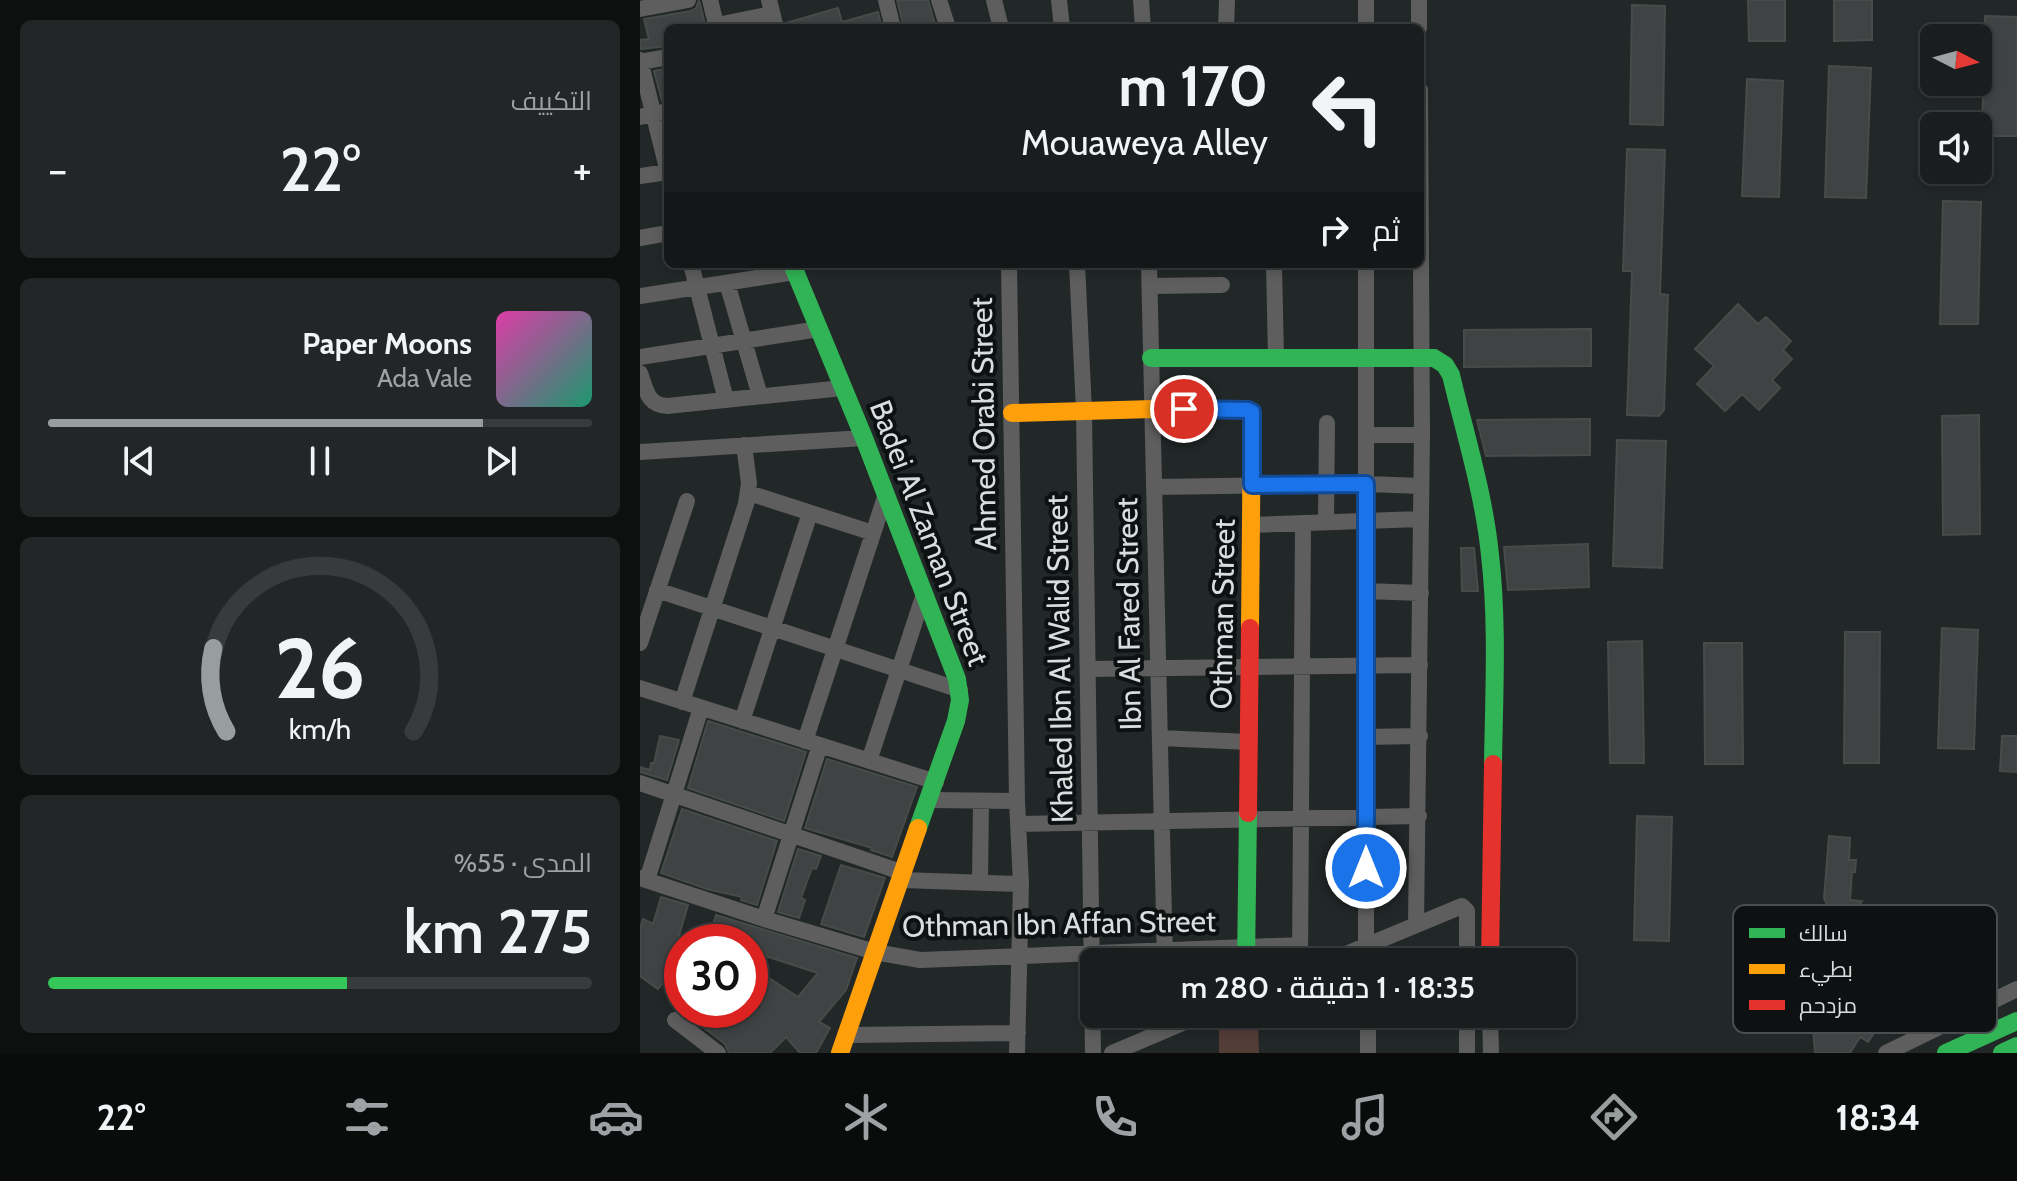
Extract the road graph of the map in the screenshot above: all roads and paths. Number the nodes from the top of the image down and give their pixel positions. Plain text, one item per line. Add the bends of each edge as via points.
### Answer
1 (688, 0) edge
2 (710, 0) edge
3 (886, 0) edge
4 (939, 0) edge
5 (994, 0) edge
6 (1059, 0) edge
7 (1141, 0) edge
8 (1227, 0) edge
9 (1366, 0) edge
10 (1419, 0) edge
11 (640, 9) edge
12 (772, 14) edge
13 (716, 24) edge
14 (730, 24) edge
15 (892, 24) edge
16 (947, 24) edge
17 (1000, 24) edge
18 (1062, 24) edge
19 (1143, 24) edge
20 (1226, 24) edge
21 (1366, 24) edge
22 (1419, 24) edge
23 (664, 58) edge
24 (640, 61) edge
25 (654, 114) edge
26 (664, 155) edge
27 (664, 173) edge
28 (640, 176) edge
29 (664, 234) edge
30 (640, 238) edge
31 (692, 268) edge
32 (794, 268) edge
33 (1009, 268) edge
34 (1077, 268) edge
35 (1149, 268) edge
36 (1274, 268) edge
37 (1366, 268) edge
38 (1421, 268) edge
39 (727, 283) junction
40 (1222, 285) dead end
41 (1150, 286) junction
42 (697, 287) junction
43 (640, 296) edge
44 (819, 329) junction
45 (745, 341) junction
46 (712, 346) junction
47 (640, 357) edge
48 (1151, 358) junction
49 (1276, 359) junction
50 (1366, 359) junction
51 (1422, 359) junction
52 (640, 373) edge
53 (843, 388) junction
54 (760, 396) junction
55 (726, 400) junction
56 (1153, 409) junction
57 (1084, 411) junction
58 (1012, 413) junction
59 (1327, 423) dead end
60 (1366, 435) junction
61 (1422, 435) junction
62 (864, 438) junction
63 (744, 445) junction
64 (640, 452) edge
65 (1326, 484) junction
66 (1366, 484) junction
67 (1252, 485) junction
68 (1421, 486) junction
69 (1154, 487) junction
70 (749, 493) junction
71 (886, 494) junction
72 (687, 501) dead end
73 (810, 513) junction
74 (1421, 519) junction
75 (1366, 521) junction
76 (1326, 522) junction
77 (1303, 523) junction
78 (1252, 525) junction
79 (873, 533) junction
80 (657, 590) junction
81 (1366, 591) junction
82 (924, 592) junction
83 (1421, 593) junction
84 (713, 608) junction
85 (772, 628) junction
86 (640, 643) edge
87 (835, 649) junction
88 (1420, 665) junction
89 (1302, 666) junction
90 (1366, 666) junction
91 (1250, 667) junction
92 (1159, 668) junction
93 (899, 669) junction
94 (1088, 669) junction
95 (640, 688) edge
96 (960, 690) junction
97 (682, 702) junction
98 (701, 708) junction
99 (742, 721) junction
100 (1420, 736) junction
101 (1366, 737) junction
102 (1160, 738) junction
103 (1249, 742) junction
104 (812, 743) junction
105 (869, 761) junction
106 (640, 783) edge
107 (932, 791) junction
108 (673, 795) junction
109 (981, 801) junction
110 (1017, 801) junction
111 (1366, 816) junction
112 (1419, 816) junction
113 (1301, 817) junction
114 (1248, 819) junction
115 (1162, 821) junction
116 (1090, 822) junction
117 (1018, 824) junction
118 (791, 835) junction
119 (903, 876) junction
120 (643, 879) edge
121 (980, 882) junction
122 (1021, 884) junction
123 (764, 919) junction
124 (1416, 925) junction
125 (1092, 948) edge
126 (1165, 948) edge
127 (1246, 948) edge
128 (1300, 948) edge
129 (1366, 948) edge
130 (1376, 948) edge
131 (1467, 948) edge
132 (1490, 948) edge
133 (875, 952) junction
134 (1080, 954) edge
135 (1021, 956) junction
136 (2017, 989) edge
137 (1997, 999) edge
138 (2017, 1021) edge
139 (685, 1028) edge
140 (1093, 1028) edge
141 (1162, 1028) edge
142 (1368, 1028) edge
143 (1467, 1028) edge
144 (1490, 1028) edge
145 (1997, 1030) edge
146 (1018, 1033) junction
147 (1927, 1033) edge
148 (1990, 1033) edge
149 (847, 1035) junction
150 (1147, 1046) edge
151 (2017, 1046) edge
152 (718, 1053) edge
153 (840, 1053) edge
154 (1017, 1053) edge
155 (1093, 1053) edge
156 (1112, 1053) edge
157 (1368, 1053) edge
158 (1467, 1053) edge
159 (1491, 1053) edge
160 (1886, 1053) edge
161 (1946, 1053) edge
162 (2002, 1053) edge

1 - 11 street
2 - 13 street
3 - 15 street
4 - 16 street
5 - 17 street
6 - 18 street
7 - 19 street
8 - 20 street
9 - 21 street
10 - 22 street
12 - 14 street
23 - 24 street
24 - 25 street
25 - 26 street
27 - 28 street
29 - 30 street
31 - 42 street
32 - 39 street
32 - 44 main road, Badei Al Zaman Street
33 - 58 street, Ahmed Orabi Street
34 - 57 street, Khaled Ibn Al Walid Street
35 - 41 street, Ibn Al Fared Street
36 - 49 street
37 - 50 street
38 - 51 street
39 - 42 street
39 - 45 street
40 - 41 street
41 - 48 street, Ibn Al Fared Street
42 - 43 street
42 - 46 street
44 - 45 street
44 - 53 main road, Badei Al Zaman Street
45 - 46 street
45 - 54 street
46 - 47 street
46 - 55 street
48 - 49 main road
48 - 56 street, Ibn Al Fared Street
49 - 50 main road
50 - 51 main road
50 - 60 street
51 - 61 street
51 - 132 main road via 1434,358 1451,375 1490,552 1496,666
52 - 55 street via 649,400 657,405
53 - 54 street
53 - 62 main road, Badei Al Zaman Street
54 - 55 street
56 - 57 main road, Othman Street
56 - 67 main road, Othman Street via 1250,411
56 - 69 street, Ibn Al Fared Street
57 - 58 main road, Othman Street
57 - 94 street, Khaled Ibn Al Walid Street
58 - 110 street, Ahmed Orabi Street
59 - 65 street
60 - 61 street
60 - 66 street
61 - 68 street
62 - 63 street
62 - 71 main road, Badei Al Zaman Street
63 - 64 street
63 - 70 street
65 - 66 street
65 - 67 street
65 - 76 street
66 - 68 street
66 - 75 street
67 - 69 street
67 - 78 main road, Othman Street
68 - 74 street
69 - 92 street, Ibn Al Fared Street
70 - 73 street
70 - 84 street
71 - 79 street
71 - 82 main road, Badei Al Zaman Street
72 - 80 street
73 - 79 street
73 - 85 street
74 - 75 street
74 - 83 street
75 - 76 street
75 - 81 street
76 - 77 street
77 - 78 street
77 - 89 street
78 - 91 main road, Othman Street
79 - 87 street
80 - 84 street
80 - 86 street
81 - 83 street
81 - 90 street
82 - 93 street
82 - 96 main road, Badei Al Zaman Street
83 - 88 street
84 - 85 street
84 - 97 street
85 - 87 street
85 - 99 street
87 - 93 street
87 - 104 street
88 - 90 street
88 - 100 street
89 - 90 street
89 - 91 street
89 - 113 street
90 - 101 street
91 - 92 street
91 - 103 main road, Othman Street
92 - 94 street
92 - 102 street, Ibn Al Fared Street
93 - 96 street
93 - 105 street
94 - 116 street, Khaled Ibn Al Walid Street
95 - 97 street
96 - 107 main road, Badei Al Zaman Street via 956,721
97 - 98 street
98 - 99 street
98 - 108 street
99 - 104 street
100 - 101 street
100 - 112 street
101 - 111 street
102 - 103 street
102 - 115 street, Ibn Al Fared Street
103 - 114 main road, Othman Street
104 - 105 street
104 - 118 street
105 - 107 street
106 - 108 street
107 - 109 street
107 - 119 main road, Badei Al Zaman Street
108 - 118 street
108 - 120 street
109 - 110 street
109 - 121 street
110 - 117 street, Ahmed Orabi Street
111 - 112 street
111 - 113 street
111 - 129 street
112 - 124 street
113 - 114 street
113 - 128 street
114 - 115 street
114 - 127 main road, Othman Street
115 - 116 street
115 - 126 street, Ibn Al Fared Street
116 - 117 street
116 - 125 street, Khaled Ibn Al Walid Street
117 - 122 street, Ahmed Orabi Street
118 - 119 street
118 - 123 street
119 - 121 street
119 - 133 main road, Badei Al Zaman Street
120 - 123 street, Othman Ibn Affan Street
121 - 122 street
122 - 135 street, Ahmed Orabi Street
123 - 133 street, Othman Ibn Affan Street
124 - 130 street
124 - 131 street via 1466,907
133 - 135 street, Othman Ibn Affan Street via 920,960
133 - 149 main road, Badei Al Zaman Street
134 - 135 street, Othman Ibn Affan Street
135 - 146 street, Ahmed Orabi Street
136 - 137 street
138 - 145 main road
139 - 152 street
140 - 155 street, Khaled Ibn Al Walid Street
141 - 150 street
142 - 157 street
143 - 158 street
144 - 159 street
146 - 149 street
146 - 154 street, Ahmed Orabi Street
147 - 160 street
148 - 161 main road
149 - 153 main road, Badei Al Zaman Street
150 - 156 street
151 - 162 main road

